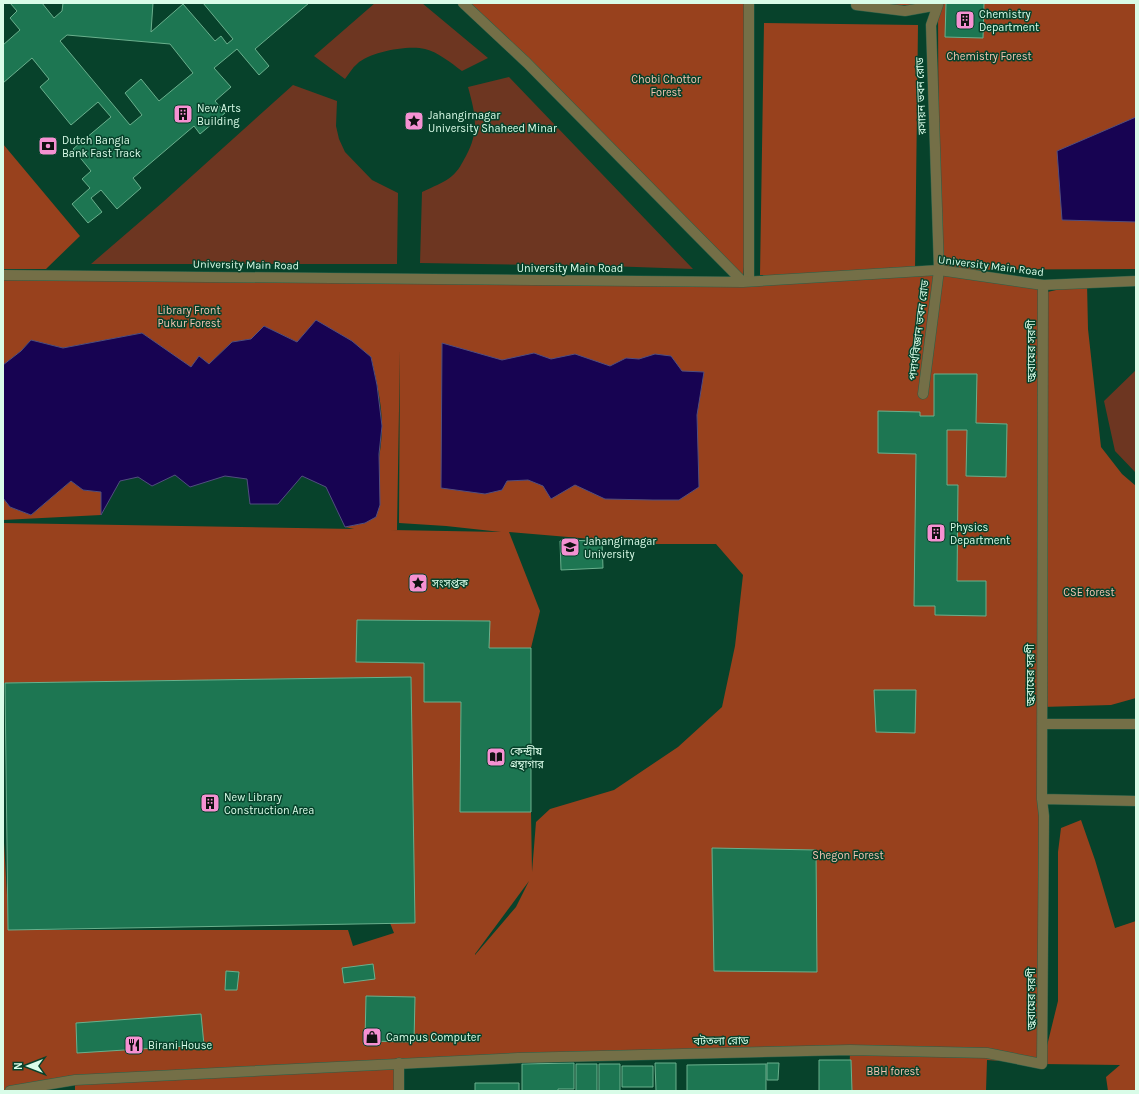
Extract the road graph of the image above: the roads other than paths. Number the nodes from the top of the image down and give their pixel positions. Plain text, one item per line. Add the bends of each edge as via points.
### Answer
1 (463, 3) edge
2 (749, 3) edge
3 (856, 5) dead end
4 (939, 270) junction
5 (3, 275) edge
6 (746, 281) junction
7 (1136, 281) edge
8 (1043, 285) junction
9 (923, 394) dead end
10 (1042, 724) junction
11 (1136, 724) edge
12 (1042, 799) junction
13 (1136, 801) edge
14 (398, 1063) junction
15 (1042, 1064) joint
16 (10, 1091) edge
17 (399, 1091) edge

1 - 6 street via 527,63
2 - 6 street
3 - 4 street, রসায়ন ভবন রোড via 905,10 938,5 931,25
4 - 6 street, University Main Road
4 - 8 street, University Main Road
4 - 9 street, পদার্থবিজ্ঞান ভবন রোড
5 - 6 street, University Main Road
7 - 8 street, University Main Road
8 - 10 street, জুবায়ের সরণী
10 - 11 street
10 - 12 street, জুবায়ের সরণী
12 - 13 street
12 - 15 street, জুবায়ের সরণী
14 - 15 street, বটতলা রোড via 850,1050 987,1053
14 - 16 street, বটতলা রোড via 75,1080
14 - 17 street

